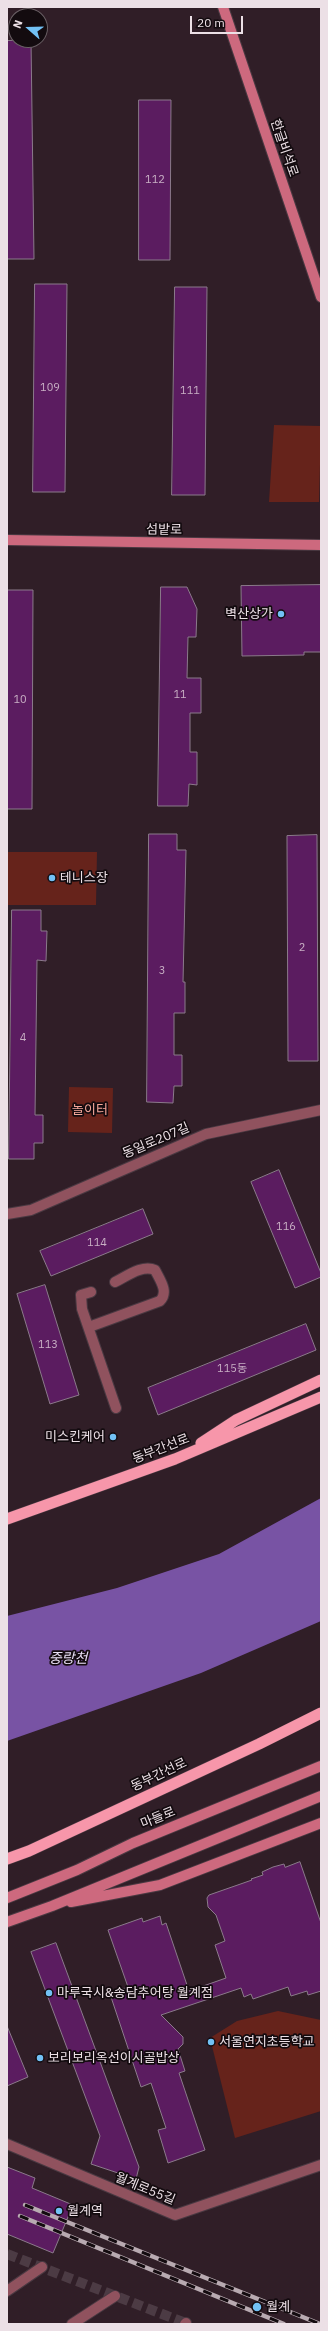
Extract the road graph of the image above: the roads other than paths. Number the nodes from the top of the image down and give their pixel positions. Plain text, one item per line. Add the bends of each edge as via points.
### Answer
1 (223, 7) edge
2 (321, 297) edge
3 (7, 540) edge
4 (321, 546) edge
5 (321, 1110) edge
6 (7, 1214) edge
7 (116, 1282) dead end
8 (91, 1292) dead end
9 (89, 1327) junction
10 (321, 1380) edge
11 (321, 1397) edge
12 (116, 1408) dead end
13 (175, 1459) junction
14 (7, 1519) edge
15 (321, 1713) edge
16 (321, 1722) edge
17 (259, 1744) junction
18 (321, 1766) edge
19 (321, 1796) edge
20 (321, 1823) edge
21 (7, 1860) edge
22 (7, 1898) edge
23 (52, 1906) junction
24 (7, 1922) edge
25 (7, 2144) edge
26 (321, 2165) edge
27 (42, 2267) dead end
28 (7, 2291) edge
29 (115, 2296) dead end
30 (72, 2324) edge

1 - 2 main road, 한글비석로
3 - 4 main road, 섬밭로
5 - 6 street, 동일로207길 via 206,1134 31,1210
7 - 9 street via 145,1267 151,1268 156,1270 165,1290 164,1297 160,1301
8 - 9 street via 80,1297
9 - 12 street
10 - 13 highway via 236,1420
11 - 13 highway, 동부간선로
13 - 14 highway, 동부간선로
15 - 17 highway, 동부간선로
16 - 17 highway
17 - 21 highway, 동부간선로
18 - 22 main road, 마들로
19 - 23 main road
20 - 23 main road via 160,1885
23 - 24 main road
25 - 26 street, 월계로55길 via 175,2215
27 - 28 street
29 - 30 street

